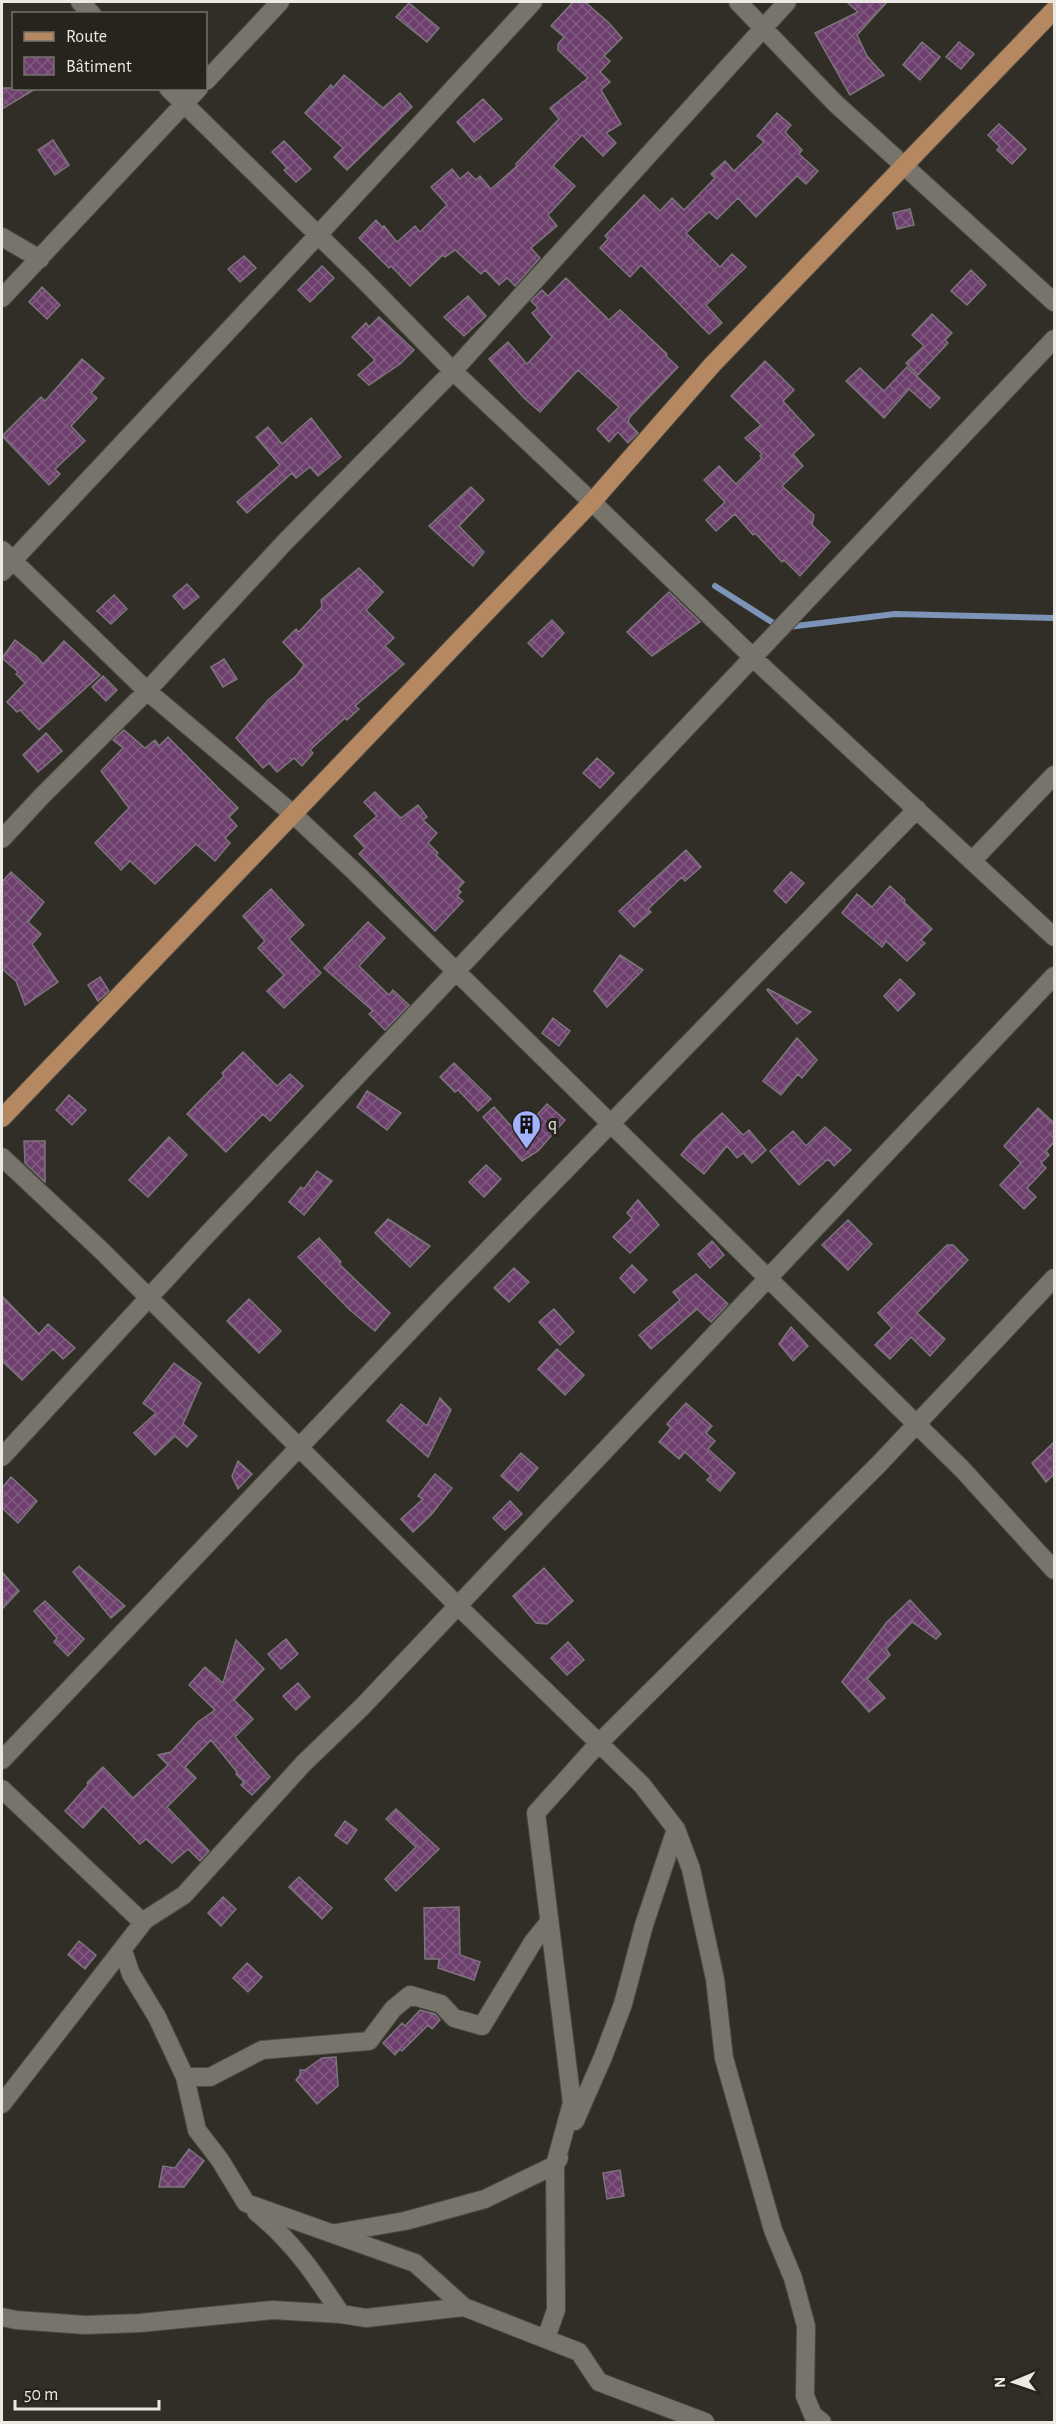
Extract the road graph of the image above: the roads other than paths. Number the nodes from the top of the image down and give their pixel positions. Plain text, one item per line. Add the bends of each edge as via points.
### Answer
1 (280, 2) edge
2 (533, 2) edge
3 (738, 2) edge
4 (787, 2) edge
5 (1054, 10) edge
6 (763, 27) junction
7 (207, 80) edge
8 (170, 90) edge
9 (197, 90) edge
10 (184, 104) junction
11 (906, 166) junction
12 (318, 235) junction
13 (2, 237) edge
14 (40, 259) junction
15 (2, 298) edge
16 (1054, 302) edge
17 (1054, 339) edge
18 (453, 371) junction
19 (592, 502) junction
20 (5, 560) edge
21 (753, 658) junction
22 (147, 691) junction
23 (1054, 775) edge
24 (917, 809) junction
25 (293, 814) junction
26 (2, 839) edge
27 (972, 861) junction
28 (1054, 936) edge
29 (457, 972) junction
30 (1054, 976) edge
31 (2, 1118) edge
32 (611, 1124) junction
33 (2, 1157) edge
34 (1054, 1278) edge
35 (769, 1279) junction
36 (149, 1299) junction
37 (917, 1424) junction
38 (299, 1448) junction
39 (2, 1457) edge
40 (1054, 1570) edge
41 (458, 1606) junction
42 (598, 1744) junction
43 (2, 1760) edge
44 (2, 1789) edge
45 (676, 1829) junction
46 (145, 1920) junction
47 (549, 1922) junction
48 (123, 1950) junction
49 (184, 2077) junction
50 (2, 2104) edge
51 (555, 2165) junction
52 (246, 2203) junction
53 (336, 2234) junction
54 (464, 2307) junction
55 (341, 2314) junction
56 (2, 2317) edge
57 (546, 2338) junction
58 (675, 2417) edge
59 (705, 2422) edge
60 (822, 2422) edge

1 - 7 street
2 - 12 street
3 - 6 street
4 - 6 street
5 - 11 main road
6 - 11 street via 835,103
6 - 18 street
8 - 10 street
9 - 10 street
10 - 12 street
10 - 14 street
11 - 16 street
11 - 19 main road via 713,364
12 - 18 street
12 - 20 street
13 - 14 street
14 - 15 street
17 - 21 street
18 - 19 street
18 - 22 street via 285,542
19 - 21 street
19 - 25 main road
20 - 22 street
21 - 24 street
21 - 29 street
22 - 25 street
22 - 26 street
23 - 27 street
24 - 27 street
24 - 32 street
25 - 29 street
25 - 31 main road
27 - 28 street
29 - 32 street
29 - 36 street
30 - 35 street
32 - 35 street
32 - 38 street
33 - 36 street
34 - 37 street
35 - 37 street
35 - 41 street
36 - 38 street
36 - 39 street
37 - 40 street
37 - 42 street
38 - 41 street
38 - 43 street
41 - 42 street
41 - 46 street via 303,1764 184,1894
42 - 45 street via 642,1785
42 - 47 street via 536,1813
44 - 46 street via 135,1916
45 - 51 street via 619,2015
45 - 60 street via 691,1869 715,1979 724,2058 773,2230 793,2278 806,2326 805,2396 813,2415
46 - 48 street
47 - 49 street via 482,2026 453,2018 441,2004 410,1995 393,2009 369,2041 262,2049 210,2077
47 - 51 street via 572,2103
48 - 49 street via 131,1974 157,2017
48 - 50 street
49 - 52 street via 197,2130
51 - 53 street via 485,2199 405,2221
51 - 57 street via 556,2310
52 - 53 street
52 - 55 street via 274,2226 311,2268
53 - 54 street via 415,2263
54 - 55 street via 366,2318
54 - 57 street
55 - 56 street via 273,2310 85,2325
57 - 58 street via 579,2352 599,2382
58 - 59 street

